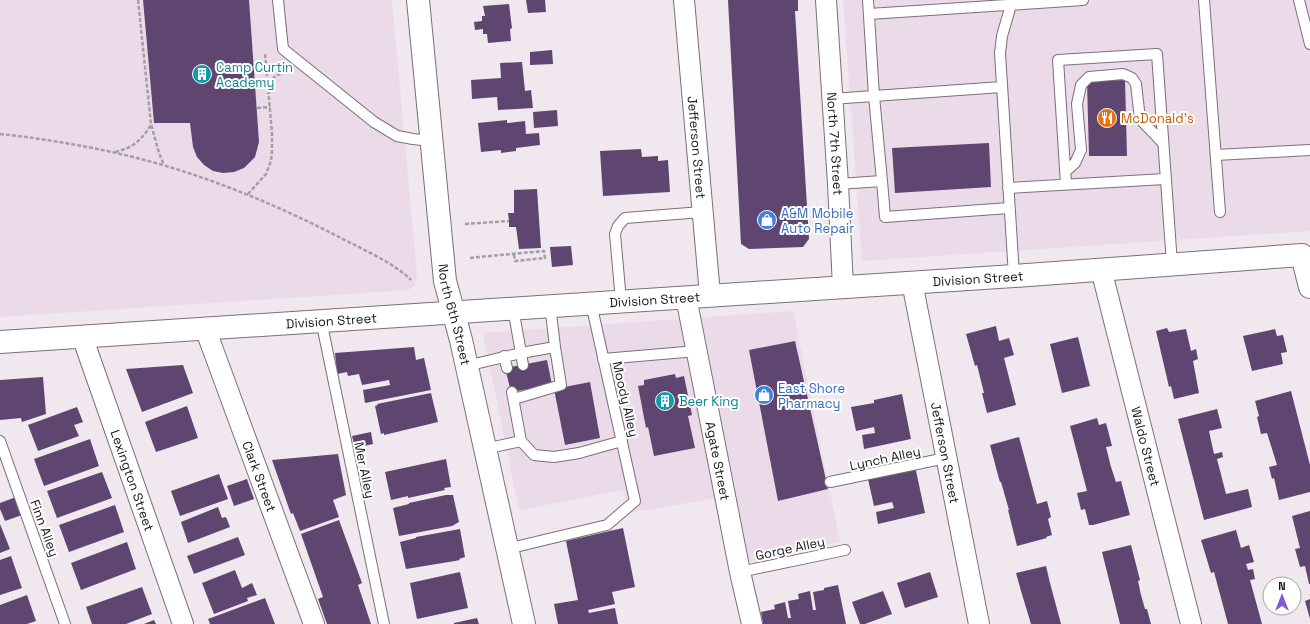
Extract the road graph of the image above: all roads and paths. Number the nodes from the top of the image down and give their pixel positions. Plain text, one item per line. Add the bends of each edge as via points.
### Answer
1 (138, 0) edge
2 (278, 0) edge
3 (418, 0) edge
4 (684, 0) edge
5 (826, 0) edge
6 (868, 0) edge
7 (1083, 0) edge
8 (1204, 0) edge
9 (1299, 0) edge
10 (1010, 2) edge
11 (869, 14) junction
12 (1310, 42) edge
13 (265, 54) dead end
14 (288, 71) dead end
15 (268, 84) junction
16 (1002, 87) junction
17 (874, 96) junction
18 (831, 99) junction
19 (270, 107) junction
20 (257, 108) dead end
21 (151, 124) junction
22 (0, 134) edge
23 (431, 141) junction
24 (1162, 142) junction
25 (1310, 150) edge
26 (115, 152) junction
27 (1216, 155) junction
28 (164, 165) junction
29 (1065, 172) junction
30 (1165, 179) junction
31 (882, 181) junction
32 (838, 184) junction
33 (1066, 184) junction
34 (1008, 188) junction
35 (248, 194) junction
36 (1009, 208) junction
37 (702, 212) junction
38 (1220, 212) dead end
39 (509, 221) dead end
40 (465, 224) dead end
41 (522, 249) dead end
42 (523, 253) junction
43 (514, 254) junction
44 (1306, 255) edge
45 (470, 258) dead end
46 (1172, 264) junction
47 (1101, 269) junction
48 (1014, 276) junction
49 (411, 280) dead end
50 (912, 282) junction
51 (843, 287) junction
52 (1310, 287) edge
53 (710, 295) junction
54 (686, 297) junction
55 (620, 301) junction
56 (591, 303) junction
57 (550, 305) junction
58 (513, 308) junction
59 (453, 311) junction
60 (321, 320) junction
61 (204, 328) junction
62 (82, 336) junction
63 (0, 342) edge
64 (555, 347) junction
65 (697, 351) junction
66 (521, 353) junction
67 (504, 356) junction
68 (604, 359) junction
69 (523, 365) dead end
70 (466, 366) junction
71 (507, 368) dead end
72 (0, 441) edge
73 (521, 441) junction
74 (622, 441) junction
75 (485, 449) junction
76 (946, 458) junction
77 (830, 482) dead end
78 (507, 549) junction
79 (845, 550) dead end
80 (740, 572) junction
81 (65, 624) edge
82 (183, 624) edge
83 (314, 624) edge
84 (384, 624) edge
85 (524, 624) edge
86 (752, 624) edge
87 (979, 624) edge
88 (1191, 624) edge

1 - 21 path
2 - 23 lane via 283,48 374,122 397,136
3 - 23 main road, North 6th Street
4 - 37 street, Jefferson Street
5 - 18 street, North 7th Street
6 - 11 lane
7 - 10 lane
8 - 27 lane
9 - 12 lane
10 - 11 lane
10 - 16 lane via 1000,54
11 - 17 lane
13 - 15 path
14 - 15 path via 276,76
15 - 19 path
16 - 17 lane
16 - 34 lane
17 - 18 lane
17 - 31 lane
18 - 32 street, North 7th Street
19 - 20 path
19 - 35 path via 271,161 262,179
21 - 26 path via 137,143
21 - 28 path
22 - 26 path
23 - 59 main road, North 6th Street via 445,281
24 - 29 lane via 1140,119 1136,84 1132,78 1123,74 1089,77 1081,85 1077,104 1082,150 1075,163
24 - 29 lane via 1157,54 1058,60
24 - 30 lane
25 - 27 lane
26 - 28 path
27 - 38 lane
28 - 35 path
29 - 33 lane
30 - 33 lane
30 - 46 lane
31 - 32 lane
31 - 36 lane via 885,216
32 - 51 street, North 7th Street
33 - 34 lane
34 - 36 lane
35 - 49 path via 301,217 355,245 404,273
36 - 48 lane
37 - 53 street, Jefferson Street
37 - 55 lane via 625,218 615,234
39 - 40 path
41 - 42 path
42 - 43 path
42 - 43 path via 544,251 545,258 515,261
43 - 45 path
44 - 46 main road, Division Street
44 - 52 main road
46 - 47 main road, Division Street
47 - 48 main road, Division Street
47 - 88 street, Waldo Street
48 - 50 main road, Division Street
50 - 51 main road, Division Street
50 - 76 street, Jefferson Street
51 - 53 main road, Division Street
53 - 54 main road, Division Street
54 - 55 main road, Division Street
54 - 65 street, Agate Street
55 - 56 main road, Division Street
56 - 57 main road, Division Street
56 - 68 lane, Moody Alley
57 - 58 main road, Division Street
57 - 64 lane
58 - 59 main road, Division Street
58 - 66 lane
59 - 60 main road, Division Street
59 - 70 main road, North 6th Street
60 - 61 main road, Division Street
60 - 84 lane, Mer Alley
61 - 62 main road, Division Street
61 - 83 street, Clark Street
62 - 63 main road, Division Street
62 - 82 street, Lexington Street
64 - 66 lane
64 - 73 lane via 561,385 513,395
65 - 68 lane
65 - 80 street, Agate Street
66 - 67 lane
66 - 69 lane
67 - 70 lane
67 - 71 lane
68 - 74 lane, Moody Alley
70 - 75 main road, North 6th Street
72 - 81 lane, Finn Alley
73 - 74 lane via 534,455 554,457
73 - 75 lane
74 - 78 lane, Moody Alley via 635,501 607,525
75 - 78 main road, North 6th Street
76 - 77 lane, Lynch Alley
76 - 87 street, Jefferson Street
78 - 85 main road, North 6th Street
79 - 80 lane, Gorge Alley
80 - 86 street, Agate Street

